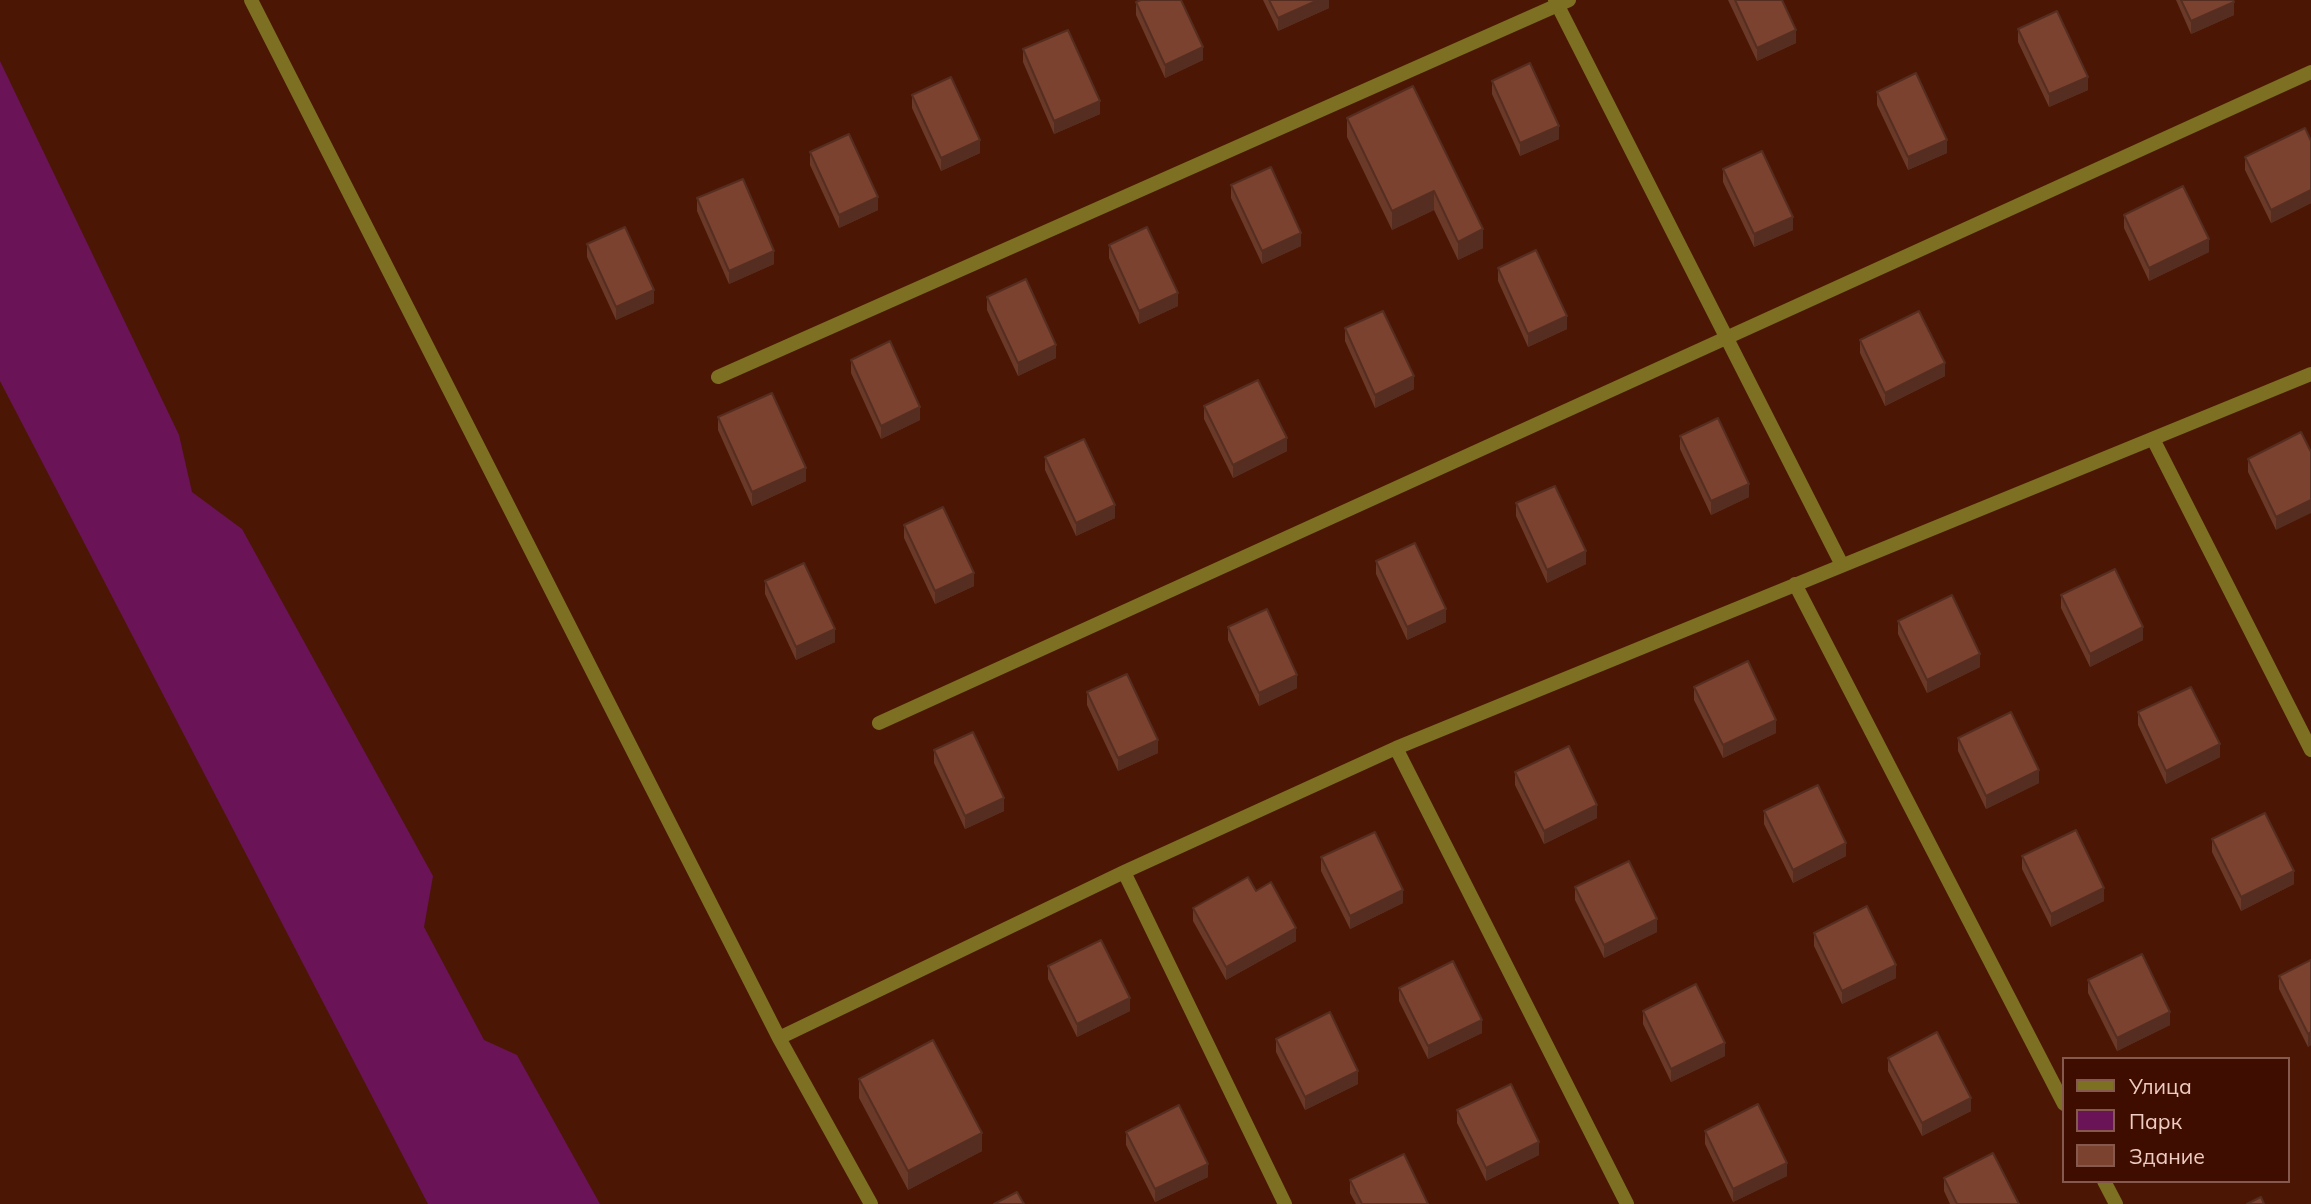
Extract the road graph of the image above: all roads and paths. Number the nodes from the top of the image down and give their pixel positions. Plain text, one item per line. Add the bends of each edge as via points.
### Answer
1 (251, 0) edge
2 (1560, 2) edge
3 (2311, 72) edge
4 (1725, 339) junction
5 (2311, 374) edge
6 (719, 377) dead end
7 (2152, 439) junction
8 (1842, 565) junction
9 (1795, 584) junction
10 (879, 723) dead end
11 (1396, 748) junction
12 (2311, 750) edge
13 (1125, 872) junction
14 (779, 1038) junction
15 (2062, 1100) edge
16 (2105, 1183) edge
17 (871, 1204) edge
18 (1285, 1204) edge
19 (1627, 1204) edge
20 (2116, 1204) edge

1 - 14 street
2 - 4 street
2 - 6 street
3 - 4 street
4 - 8 street
4 - 10 street
5 - 7 street
7 - 8 street
7 - 12 street
8 - 9 street
9 - 11 street
9 - 15 street
11 - 13 street
11 - 19 street
13 - 14 street
13 - 18 street
14 - 17 street
16 - 20 street

